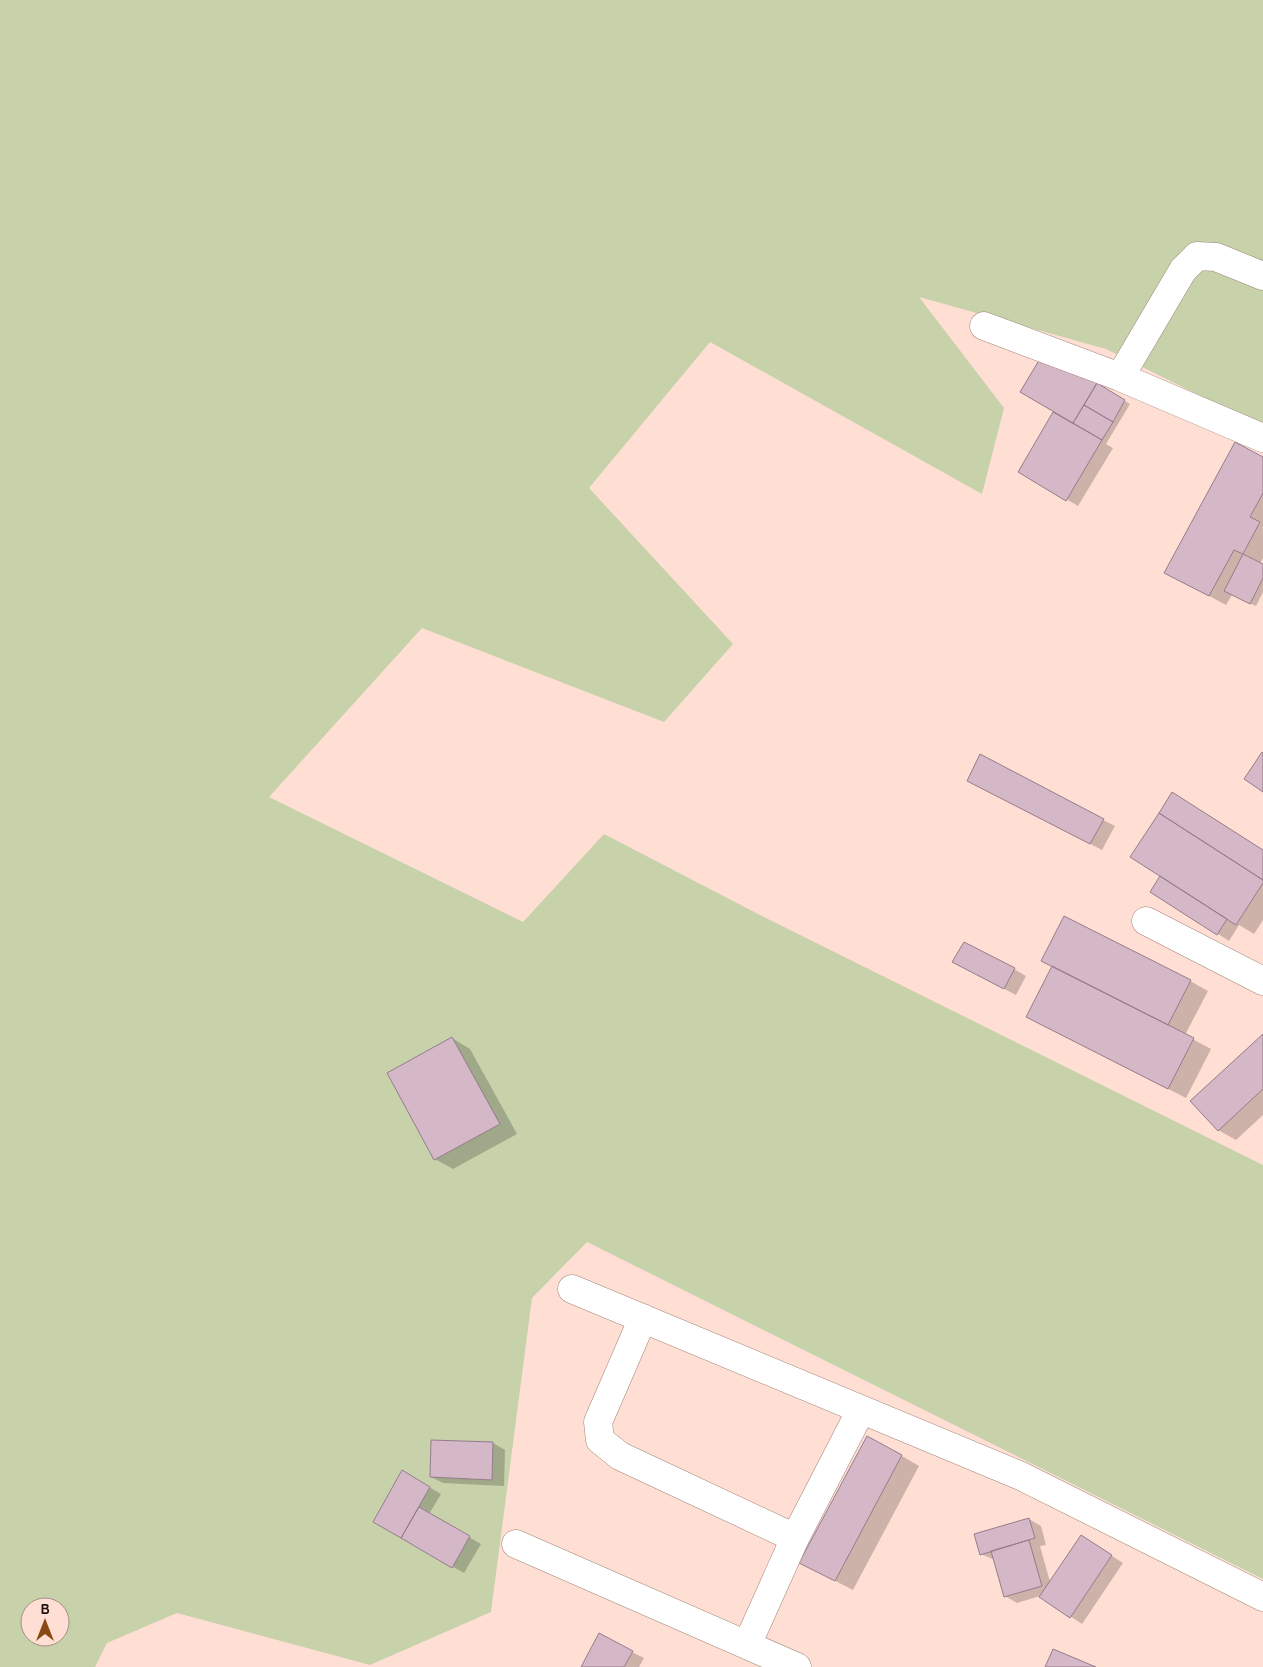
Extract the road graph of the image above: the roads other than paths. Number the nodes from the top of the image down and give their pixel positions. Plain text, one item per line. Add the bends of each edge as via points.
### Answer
1 (1263, 276) edge
2 (984, 326) dead end
3 (1120, 376) junction
4 (1263, 438) edge
5 (1146, 921) dead end
6 (1263, 981) edge
7 (572, 1288) dead end
8 (643, 1318) junction
9 (861, 1410) junction
10 (796, 1538) junction
11 (516, 1544) dead end
12 (1263, 1597) edge
13 (748, 1645) junction
14 (797, 1667) edge

1 - 3 street via 1216,257 1197,256 1183,270
2 - 3 street
3 - 4 street
5 - 6 street
7 - 8 street
8 - 9 street
8 - 10 street via 598,1422 600,1440 620,1456
9 - 10 street
9 - 12 street via 1021,1476
10 - 13 street
11 - 13 street
13 - 14 street

